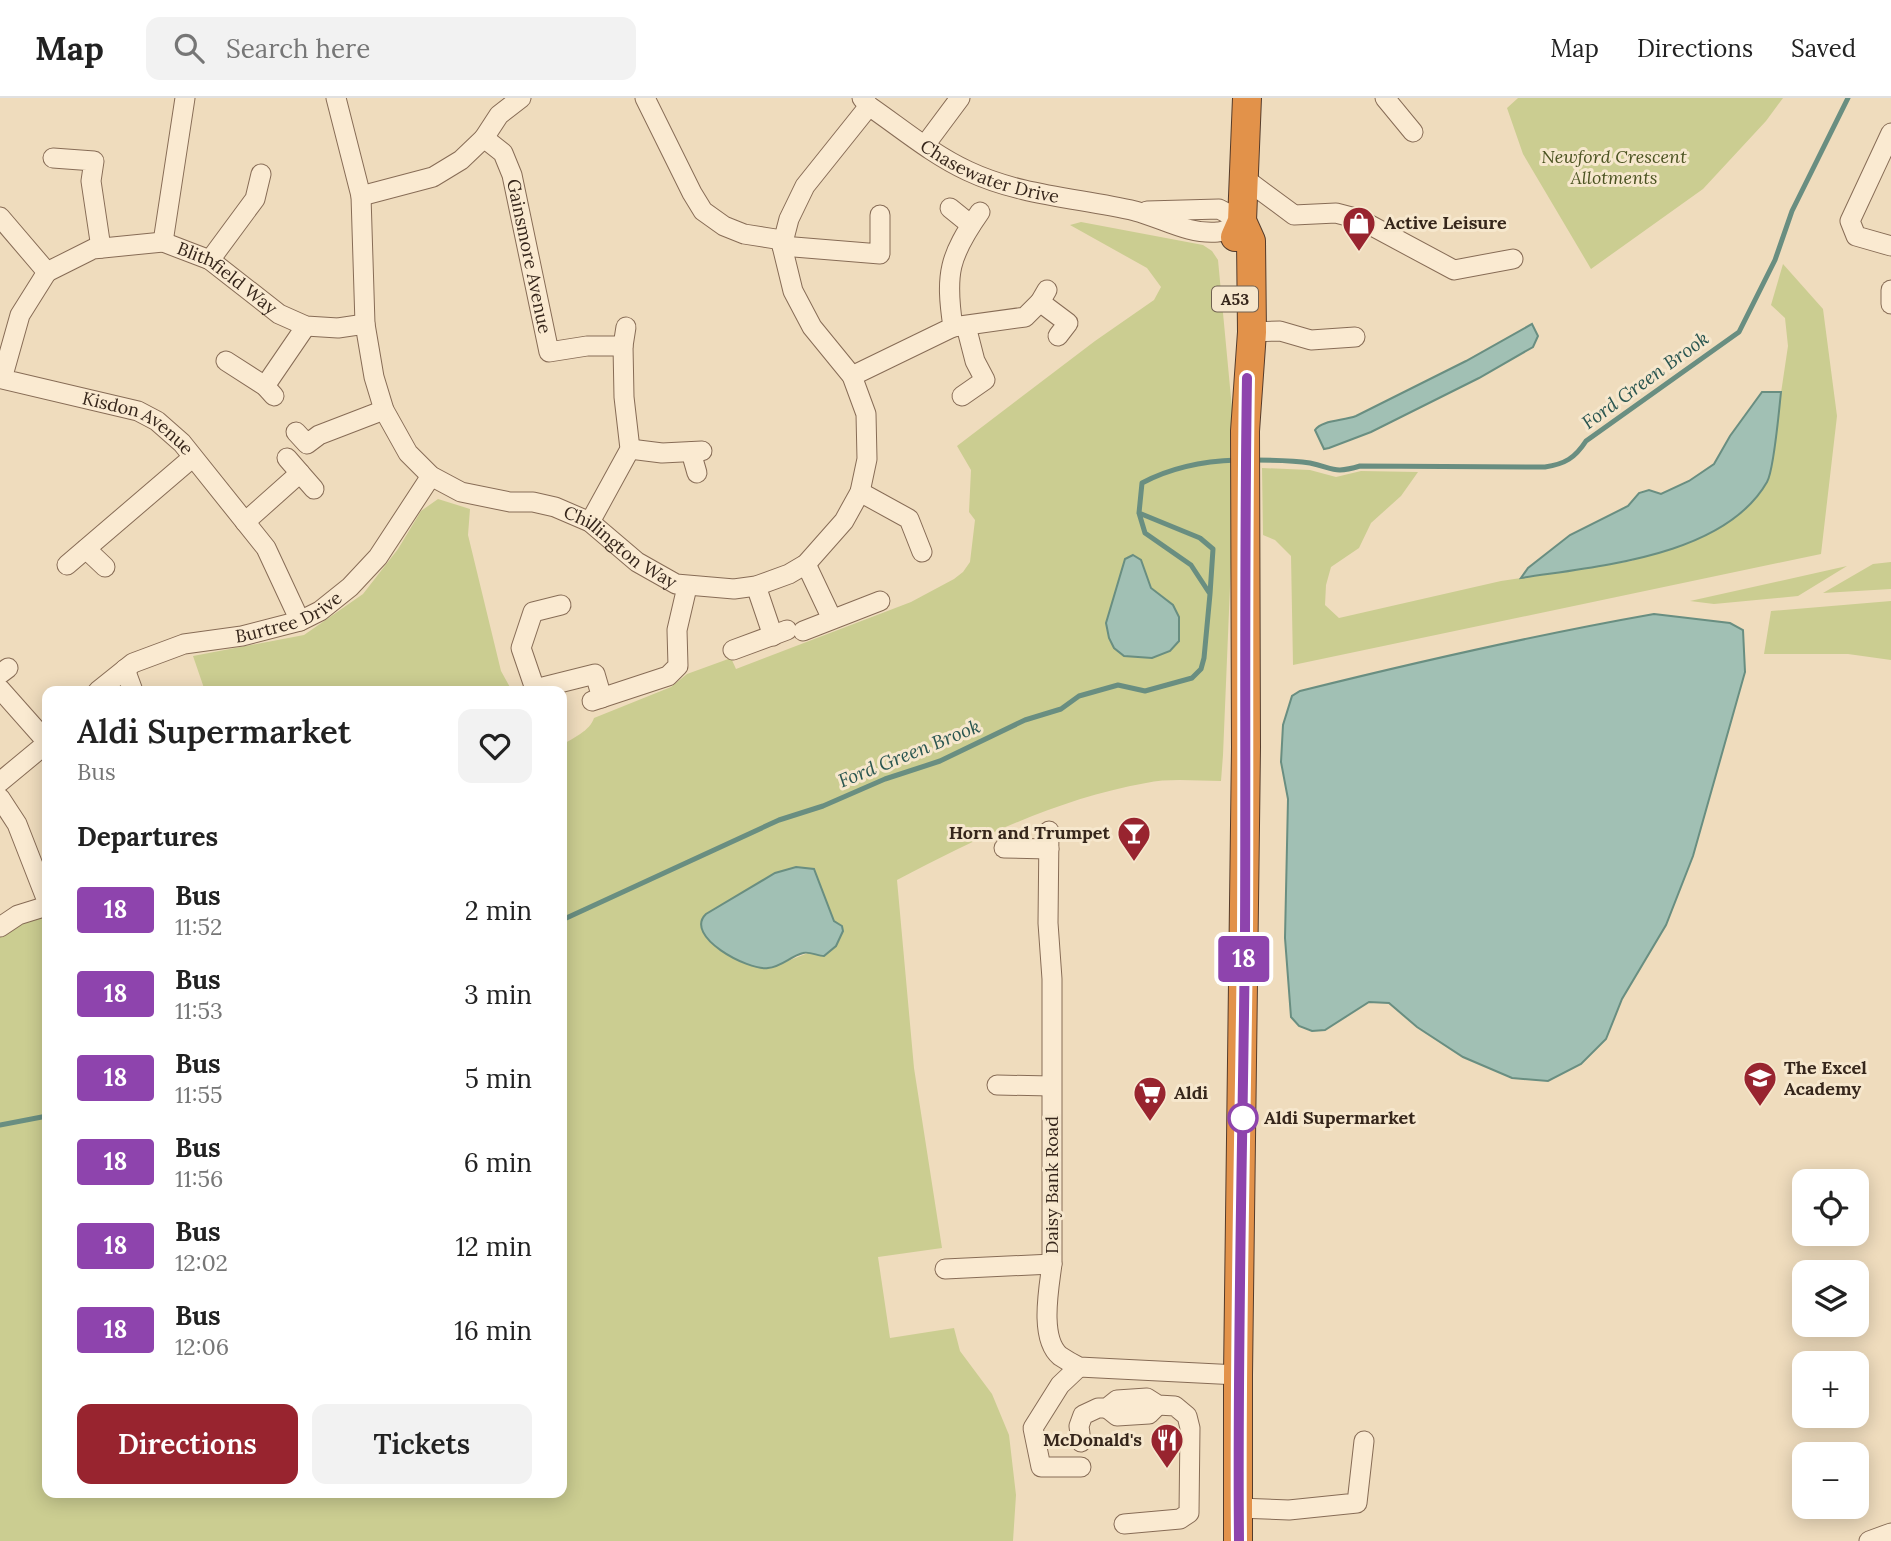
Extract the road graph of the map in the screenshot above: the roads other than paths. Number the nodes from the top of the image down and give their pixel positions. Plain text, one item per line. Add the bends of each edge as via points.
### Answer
1 (185, 98) edge
2 (336, 98) edge
3 (521, 98) edge
4 (645, 98) edge
5 (960, 98) edge
6 (1247, 98) edge
7 (1385, 98) edge
8 (866, 102) edge
9 (1413, 132) dead end
10 (1891, 133) edge
11 (484, 138) junction
12 (925, 145) junction
13 (52, 158) dead end
14 (261, 174) dead end
15 (1244, 178) junction
16 (360, 196) junction
17 (950, 208) dead end
18 (880, 215) dead end
19 (0, 217) edge
20 (1242, 222) junction
21 (163, 242) junction
22 (782, 243) junction
23 (1891, 246) edge
24 (101, 248) junction
25 (1513, 259) dead end
26 (210, 260) junction
27 (47, 272) junction
28 (1891, 290) edge
29 (1891, 304) edge
30 (365, 324) junction
31 (306, 326) junction
32 (960, 326) junction
33 (1252, 332) junction
34 (1058, 336) dead end
35 (1355, 337) dead end
36 (226, 361) dead end
37 (852, 376) junction
38 (1247, 378) junction
39 (1, 385) edge
40 (962, 396) dead end
41 (384, 410) junction
42 (296, 432) dead end
43 (630, 449) junction
44 (192, 458) junction
45 (697, 473) dead end
46 (430, 475) junction
47 (314, 489) dead end
48 (860, 492) junction
49 (245, 522) junction
50 (590, 522) junction
51 (86, 549) junction
52 (922, 552) dead end
53 (806, 564) junction
54 (67, 565) dead end
55 (105, 567) dead end
56 (757, 586) junction
57 (687, 587) junction
58 (880, 601) dead end
59 (561, 605) dead end
60 (832, 619) junction
61 (300, 621) junction
62 (787, 632) junction
63 (733, 650) dead end
64 (125, 669) junction
65 (104, 686) edge
66 (131, 686) edge
67 (534, 686) edge
68 (547, 686) edge
69 (0, 689) edge
70 (42, 736) edge
71 (42, 746) edge
72 (0, 782) edge
73 (0, 798) edge
74 (1004, 848) dead end
75 (42, 891) edge
76 (42, 906) edge
77 (0, 927) edge
78 (997, 1085) dead end
79 (1051, 1086) junction
80 (1052, 1264) junction
81 (946, 1269) dead end
82 (1079, 1367) junction
83 (1238, 1375) junction
84 (1364, 1441) dead end
85 (1081, 1442) dead end
86 (1081, 1467) dead end
87 (1238, 1508) junction
88 (1124, 1524) dead end
89 (1891, 1533) edge
90 (1238, 1541) edge
91 (1868, 1541) edge

1 - 21 street
2 - 16 street, Chillington Way
3 - 11 street via 499,115
4 - 22 street via 703,211 724,226
5 - 12 street
6 - 15 highway, A53
7 - 9 street
8 - 12 street, Chasewater Drive
8 - 22 street via 805,186
10 - 23 street via 1850,221 1856,236
11 - 16 street via 461,160 433,177
11 - 43 street, Gainsmore Avenue via 503,153 512,175 549,352 625,336 624,397
12 - 20 street, Chasewater Drive via 968,171 1028,192 1136,211 1219,209
13 - 24 street via 94,162 91,181
14 - 26 street via 251,205
15 - 20 highway, A53
15 - 25 street via 1294,215 1336,213 1359,219 1454,270
16 - 30 street, Chillington Way
17 - 32 street via 975,219 950,270
18 - 22 street via 880,254
19 - 27 street
20 - 33 highway, A53 via 1251,241
20 - 38 highway, A53 via 1232,244 1236,326
21 - 24 street, Blithfield Way
21 - 26 street, Blithfield Way
22 - 37 street, Chillington Way via 793,291 813,327
24 - 27 street, Blithfield Way
26 - 31 street, Blithfield Way via 279,314
27 - 39 street, Kisdon Avenue via 20,315
28 - 29 street
30 - 31 street, Blithfield Way
30 - 41 street, Chillington Way
31 - 36 street via 270,391
32 - 34 street via 1025,317 1043,296 1069,323
32 - 37 street
32 - 40 street via 985,380
33 - 35 street via 1280,331 1311,340
33 - 38 highway, A53
37 - 48 street, Chillington Way via 866,414 867,459
38 - 83 highway, A53
39 - 44 street, Kisdon Avenue via 138,411 157,421
41 - 42 street via 318,435 307,444
41 - 46 street, Chillington Way via 408,453
43 - 45 street via 696,451
43 - 50 street
44 - 49 street, Kisdon Avenue
44 - 51 street
46 - 50 street, Chillington Way via 461,492 555,507
46 - 61 street, Burtree Drive via 378,556 350,587
47 - 49 street via 294,465
48 - 52 street via 909,519
48 - 53 street, Chillington Way via 844,522
49 - 61 street, Kisdon Avenue via 266,548
50 - 57 street, Chillington Way via 637,562
51 - 54 street
51 - 55 street
53 - 56 street, Chillington Way
53 - 60 street
56 - 57 street, Chillington Way
56 - 62 street
57 - 68 street via 677,630 678,666 668,677 597,699 595,674
58 - 60 street
59 - 67 street via 533,612 521,648
60 - 62 street
61 - 64 street, Burtree Drive via 184,644
62 - 63 street
64 - 65 street, Burtree Drive
64 - 66 street
69 - 70 street
71 - 72 street
73 - 75 street via 17,824
74 - 79 street, Daisy Bank Road via 1049,840
76 - 77 street
78 - 79 street
79 - 80 street, Daisy Bank Road
80 - 81 street
80 - 82 street, Daisy Bank Road via 1049,1337 1058,1354
82 - 83 street
82 - 86 street via 1060,1385 1033,1428 1041,1475
83 - 87 highway, A53
84 - 87 street via 1357,1503 1289,1510
85 - 88 street via 1083,1415 1098,1408 1117,1416 1149,1414 1158,1405 1175,1406 1187,1416 1189,1513 1180,1519
87 - 90 highway, A53
89 - 91 street

